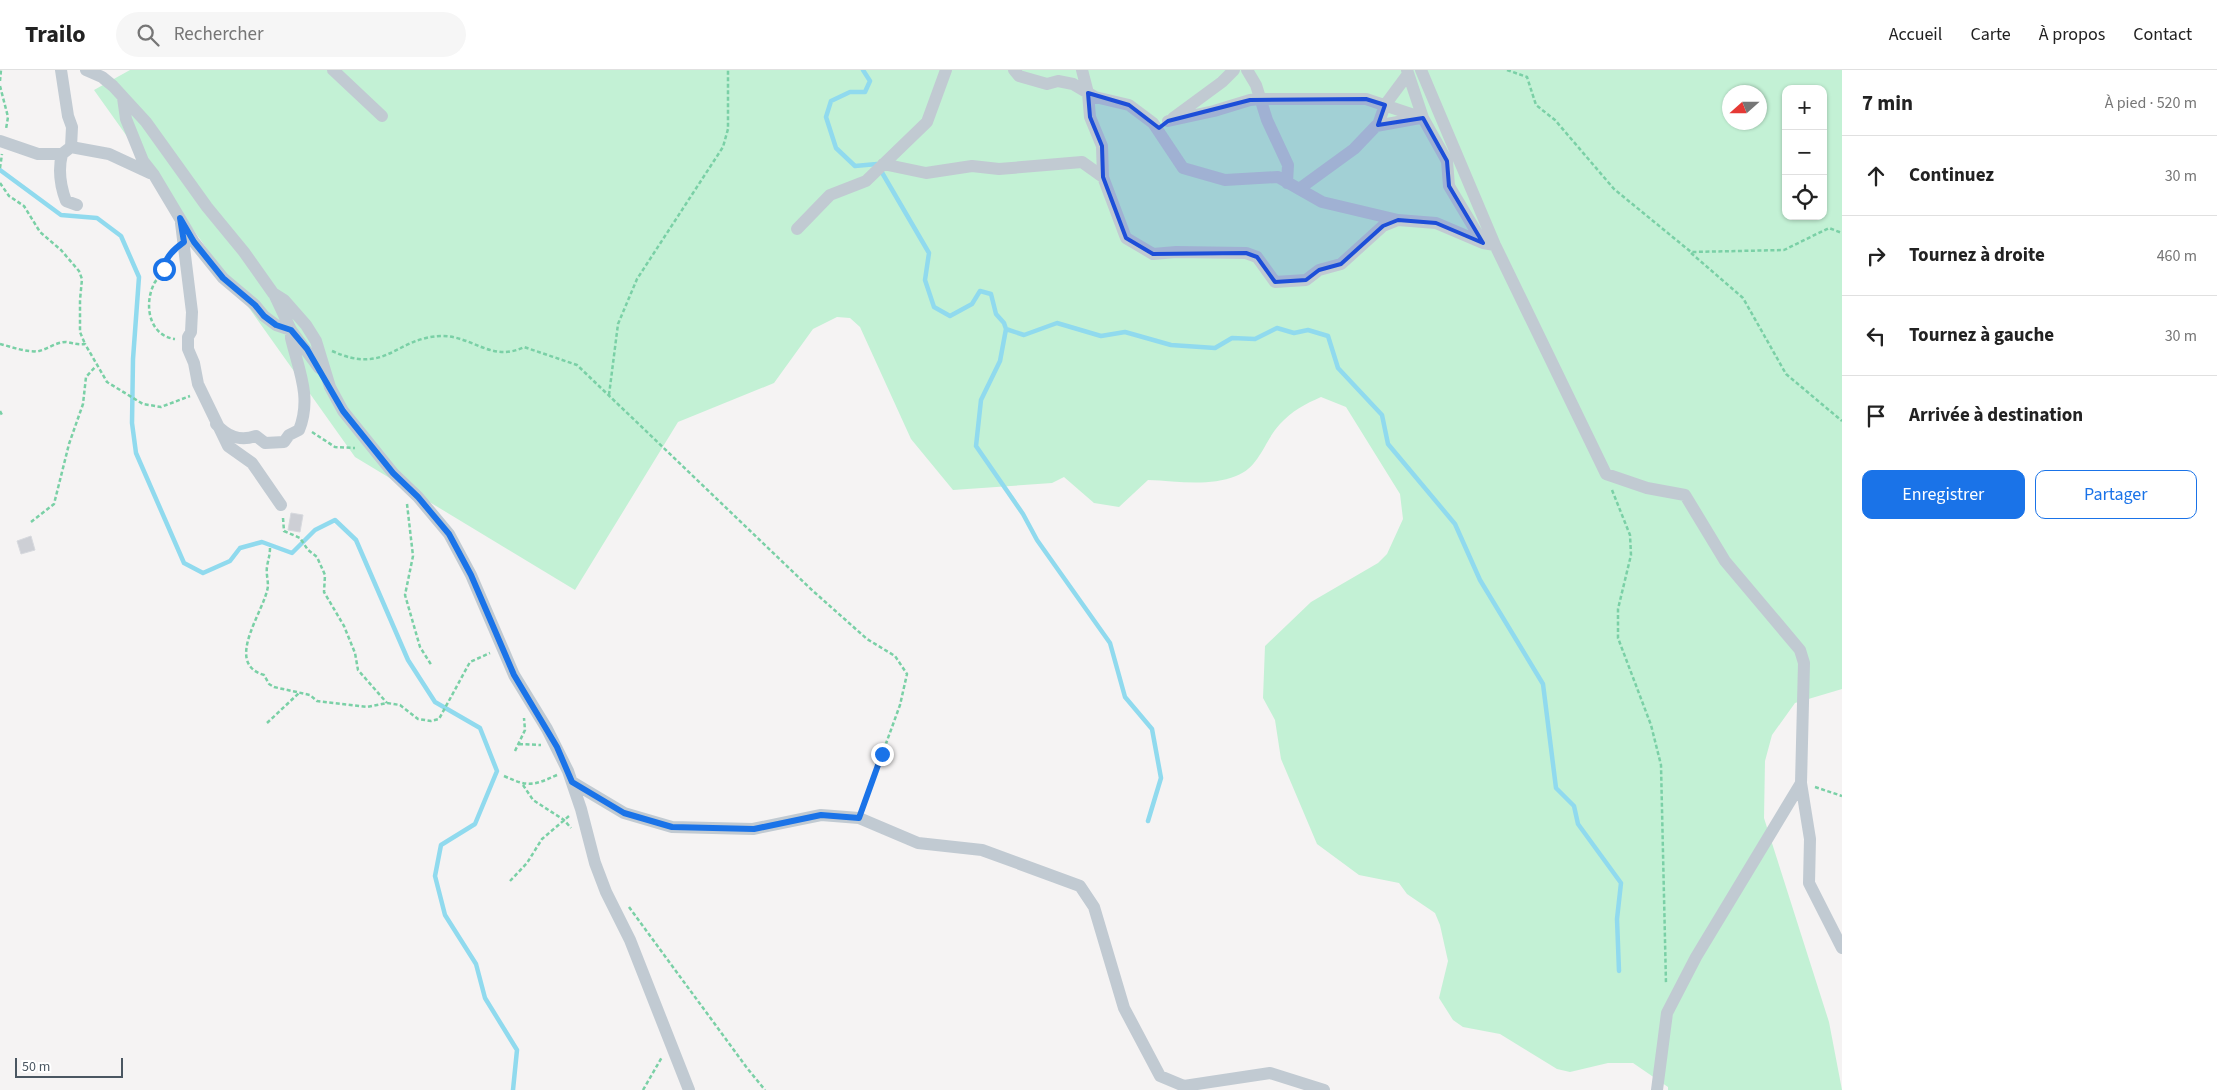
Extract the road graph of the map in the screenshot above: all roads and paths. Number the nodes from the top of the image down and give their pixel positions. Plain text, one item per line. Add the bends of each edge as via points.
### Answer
1 (1, 70) edge
2 (61, 70) edge
3 (86, 70) edge
4 (332, 70) edge
5 (728, 70) edge
6 (946, 70) edge
7 (1014, 70) edge
8 (1082, 70) edge
9 (1234, 70) edge
10 (1246, 70) edge
11 (1421, 70) edge
12 (1507, 70) edge
13 (1407, 72) edge
14 (0, 82) edge
15 (0, 86) edge
16 (1088, 93) junction
17 (124, 98) junction
18 (1260, 100) junction
19 (1385, 105) junction
20 (382, 116) dead end
21 (1423, 118) junction
22 (1168, 122) junction
23 (1378, 125) junction
24 (1157, 129) junction
25 (2, 142) edge
26 (66, 151) junction
27 (883, 164) junction
28 (0, 168) edge
29 (154, 176) junction
30 (1103, 177) junction
31 (0, 183) edge
32 (1287, 183) junction
33 (1299, 189) junction
34 (77, 205) dead end
35 (180, 218) junction
36 (1398, 220) junction
37 (797, 229) dead end
38 (1842, 233) edge
39 (184, 242) junction
40 (1489, 244) junction
41 (1691, 252) junction
42 (274, 293) junction
43 (291, 330) junction
44 (188, 337) junction
45 (316, 341) junction
46 (0, 344) edge
47 (85, 344) junction
48 (96, 366) junction
49 (330, 387) junction
50 (201, 391) junction
51 (609, 395) junction
52 (0, 410) edge
53 (2, 415) dead end
54 (1842, 420) edge
55 (302, 423) junction
56 (216, 424) junction
57 (368, 441) junction
58 (1606, 474) junction
59 (403, 482) junction
60 (281, 505) joint
61 (31, 522) dead end
62 (270, 548) dead end
63 (500, 644) junction
64 (432, 666) dead end
65 (299, 693) junction
66 (387, 703) junction
67 (524, 716) dead end
68 (267, 723) dead end
69 (519, 744) junction
70 (557, 747) junction
71 (515, 751) dead end
72 (504, 776) dead end
73 (570, 776) junction
74 (1800, 783) junction
75 (523, 785) junction
76 (1842, 796) edge
77 (579, 803) junction
78 (859, 818) junction
79 (564, 820) junction
80 (574, 830) dead end
81 (510, 881) dead end
82 (629, 906) dead end
83 (1842, 948) edge
84 (1667, 1014) junction
85 (671, 1041) junction
86 (643, 1090) edge
87 (690, 1090) edge
88 (766, 1090) edge
89 (1324, 1090) edge
90 (1657, 1090) edge

1 - 14 path
2 - 26 street via 72,127
3 - 17 street via 102,77
4 - 20 street
5 - 51 path via 728,129 723,147 637,279 618,324
6 - 27 street via 927,122
7 - 16 street via 1019,76 1047,84 1058,81 1073,84
8 - 16 street
9 - 22 street
10 - 18 street via 1256,85
11 - 40 street
12 - 41 path via 1527,77 1536,105 1555,120 1614,189
13 - 19 street
13 - 21 street
15 - 25 path via 8,118
16 - 24 street via 1129,105
16 - 30 street via 1090,117 1102,146
17 - 29 street via 126,119 136,146
17 - 42 street via 146,122
18 - 19 street via 1366,99
18 - 22 street
18 - 32 street via 1288,165
19 - 21 street
19 - 23 street
21 - 23 street
21 - 40 street via 1447,160 1449,186
22 - 24 street
23 - 33 street via 1354,149
24 - 32 street via 1183,168 1225,180 1278,177
25 - 26 street via 38,154
25 - 28 path
26 - 29 street via 109,154
26 - 34 street via 59,166 62,189 66,200
27 - 30 street via 926,173 972,166 999,169 1082,162
27 - 37 street via 866,181 830,195
29 - 35 street
30 - 36 street via 1126,238 1153,254 1246,252 1257,257 1275,282 1306,280 1319,270 1341,264 1383,226
31 - 47 path via 9,196 24,206 40,232 79,271 82,279 80,332
32 - 33 street
33 - 36 street via 1322,202
35 - 39 street
35 - 43 street via 194,242 223,278 264,316
36 - 40 street via 1436,223
38 - 41 path via 1830,228 1784,250
39 - 44 street via 192,312
39 - 44 path via 174,248 153,286 150,312 159,334 172,339
40 - 58 street
41 - 54 path via 1743,298 1786,374
42 - 43 street
42 - 45 street via 297,314
43 - 49 street
43 - 55 street via 305,391
44 - 50 street via 188,349
45 - 49 street
45 - 51 path via 340,354 371,360 418,339 441,336 455,337 493,352 516,351 524,347 577,365
46 - 47 path via 33,352 64,342
47 - 48 path
48 - 50 path via 108,382 143,404 161,407
48 - 61 path via 86,377 83,404 54,504
49 - 57 street via 343,411
50 - 56 street
51 - 78 path via 813,591 867,639 895,656 907,674 900,705
52 - 53 path
55 - 56 street via 299,430 284,442 265,443 256,436 246,439 225,434
55 - 57 path via 335,447 363,446
56 - 60 street via 228,446 252,463
57 - 59 street
58 - 74 street via 1646,488 1685,495 1725,561 1800,650 1804,663
58 - 84 path via 1630,535 1631,555 1618,609 1618,638 1651,725 1660,765
59 - 63 street via 449,534 471,575
59 - 64 path via 413,556 406,595 420,647
60 - 66 path via 284,531 300,538 317,557 325,575 324,592 344,626 358,670
62 - 65 path via 266,568 268,587 249,633 248,663 254,672 264,675 274,687
63 - 66 path via 493,647 489,655 470,662 439,719 418,719 406,707
63 - 70 street via 514,675
65 - 66 path via 310,695 317,701 340,705 367,707
65 - 68 path
67 - 69 path via 525,730
69 - 70 path
69 - 71 path
70 - 73 street
72 - 75 path
73 - 75 path
73 - 77 street
73 - 78 street via 624,813 672,827 754,829 821,815
74 - 76 path
74 - 83 street via 1810,840 1810,884
74 - 84 street via 1696,957
75 - 79 path via 533,800
77 - 79 path
77 - 85 street via 603,885 630,940
78 - 89 street via 918,843 982,850 1080,886 1094,907 1124,1008 1160,1076 1184,1086 1270,1073
79 - 80 path
79 - 81 path via 542,839 527,863
82 - 88 path
84 - 90 street
85 - 86 path
85 - 87 street

